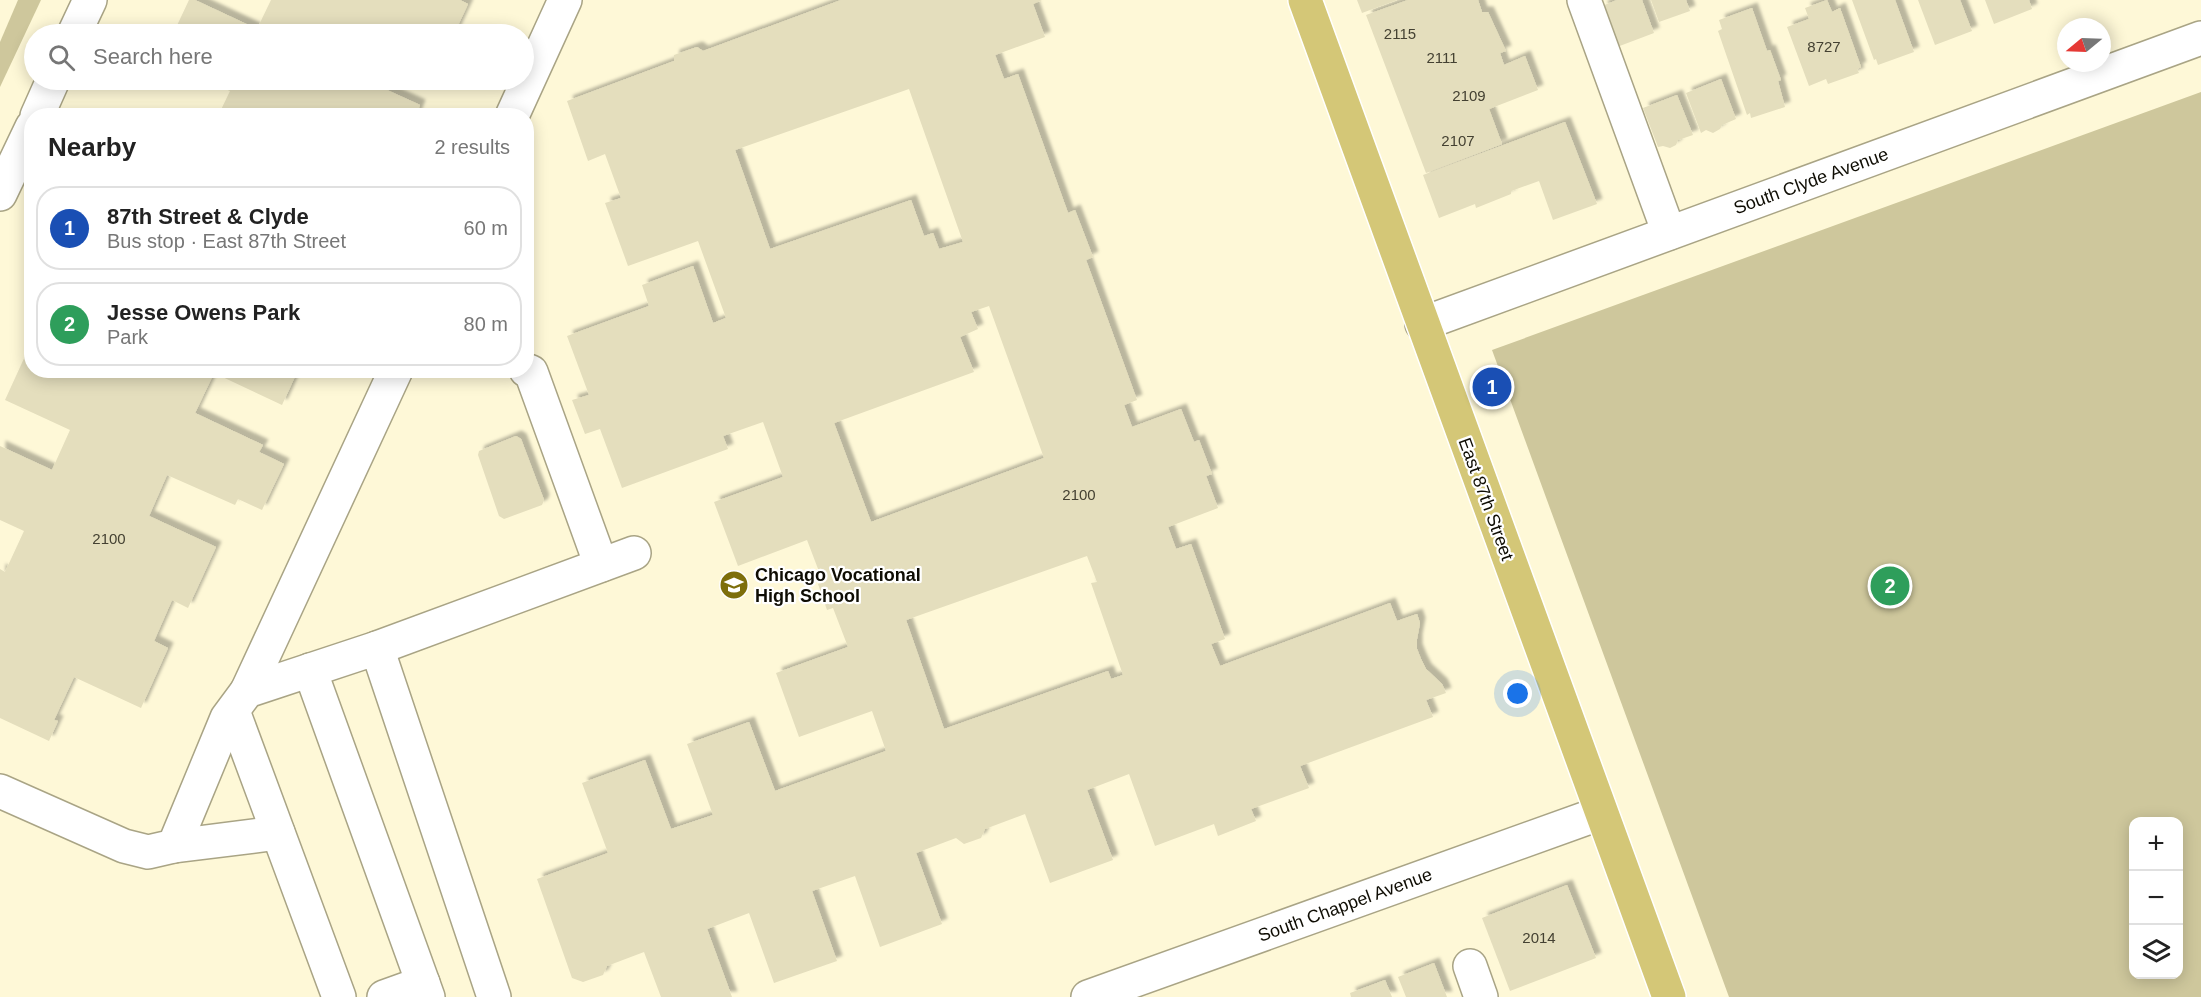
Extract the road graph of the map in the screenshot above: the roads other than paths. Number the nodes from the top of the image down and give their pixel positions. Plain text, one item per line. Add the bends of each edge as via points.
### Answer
1 (90, 0) edge
2 (565, 0) edge
3 (1305, 0) edge
4 (1584, 0) edge
5 (79, 24) edge
6 (2201, 38) edge
7 (534, 68) edge
8 (49, 90) edge
9 (524, 90) edge
10 (41, 108) edge
11 (516, 108) edge
12 (24, 144) edge
13 (0, 194) edge
14 (1669, 233) junction
15 (1422, 324) junction
16 (392, 378) edge
17 (533, 378) edge
18 (634, 553) dead end
19 (601, 565) junction
20 (377, 648) junction
21 (310, 670) junction
22 (240, 701) junction
23 (0, 791) edge
24 (1601, 813) junction
25 (278, 834) junction
26 (174, 846) junction
27 (1470, 966) dead end
28 (425, 990) edge
29 (339, 997) edge
30 (384, 997) edge
31 (494, 997) edge
32 (1088, 997) edge
33 (1481, 997) edge
34 (1669, 997) edge

1 - 5 street
2 - 7 street
3 - 15 main road, East 87th Street
4 - 14 street
6 - 14 street, South Clyde Avenue
8 - 10 street
9 - 11 street
12 - 13 street
14 - 15 street, South Clyde Avenue
15 - 24 main road, East 87th Street
16 - 22 street
17 - 19 street
18 - 19 street
19 - 20 street
20 - 21 street
20 - 31 street
21 - 22 street
21 - 28 street
22 - 25 street
22 - 26 street via 227,718
23 - 26 street via 124,846 147,852
24 - 32 street, South Chappel Avenue
24 - 34 main road, East 87th Street
25 - 26 street
25 - 29 street
27 - 33 street
28 - 30 street

